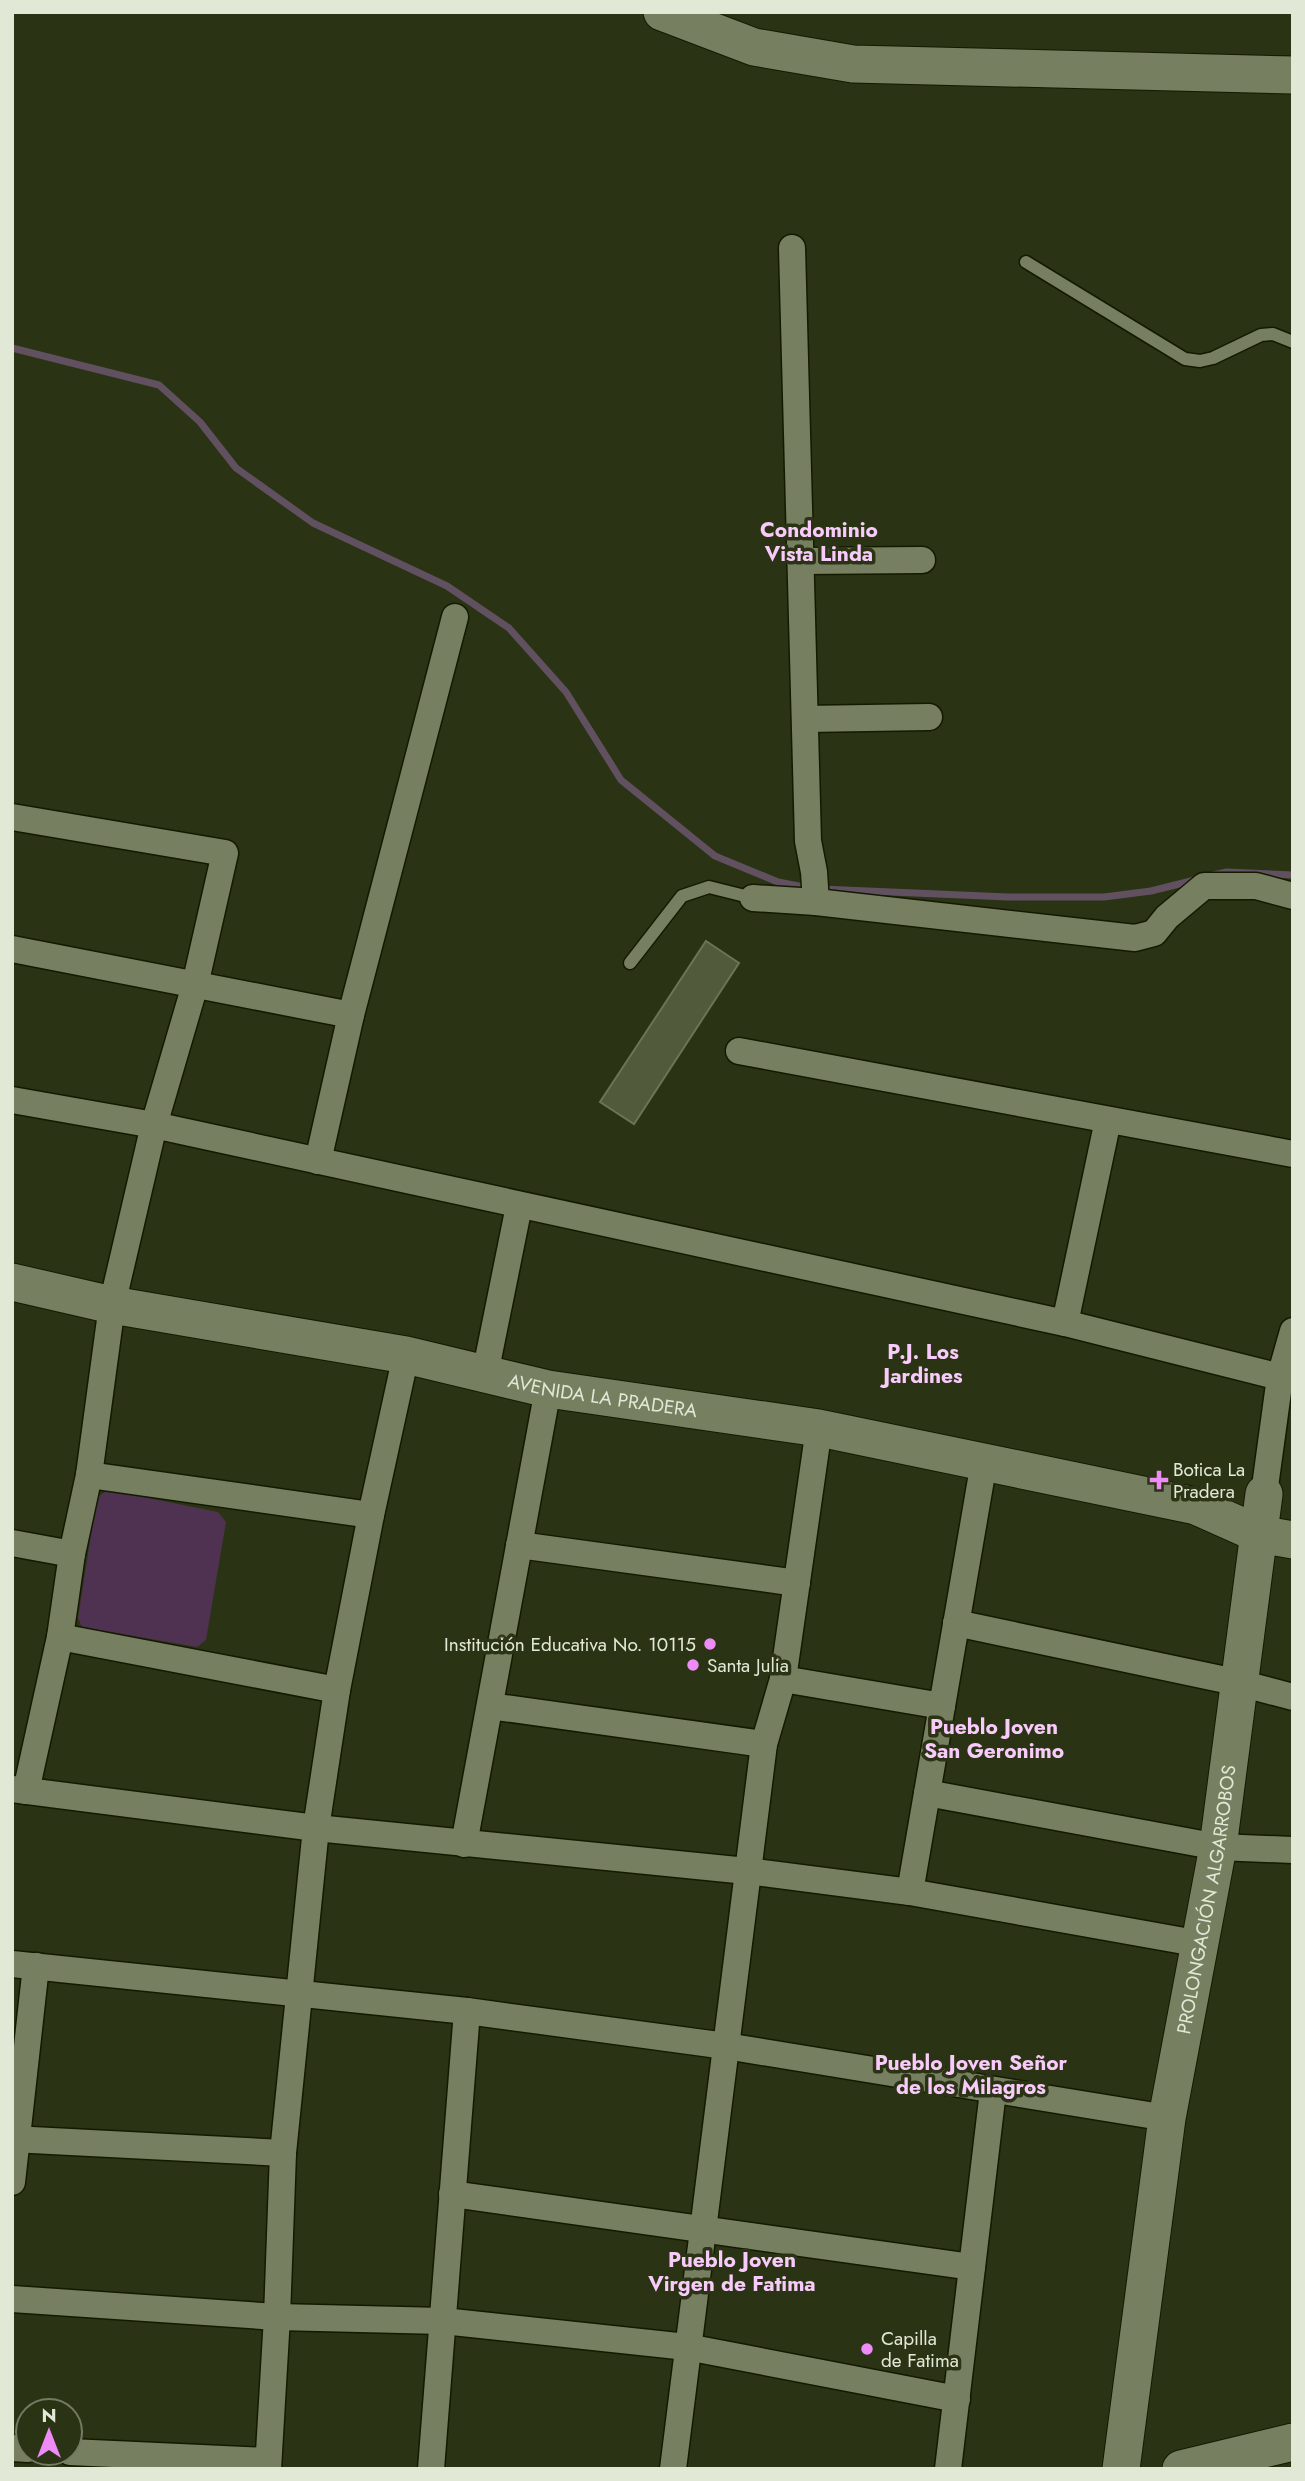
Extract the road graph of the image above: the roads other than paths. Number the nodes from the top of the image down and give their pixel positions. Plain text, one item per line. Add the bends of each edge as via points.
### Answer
1 (662, 12) edge
2 (1293, 75) edge
3 (792, 248) dead end
4 (1026, 262) dead end
5 (1293, 342) edge
6 (922, 560) dead end
7 (801, 561) junction
8 (455, 617) dead end
9 (929, 717) dead end
10 (805, 719) junction
11 (12, 817) edge
12 (815, 893) junction
13 (1293, 896) edge
14 (753, 898) joint
15 (12, 949) edge
16 (630, 963) dead end
17 (195, 985) junction
18 (351, 1014) junction
19 (739, 1051) dead end
20 (12, 1100) edge
21 (1108, 1120) junction
22 (154, 1125) junction
23 (1293, 1154) edge
24 (318, 1161) junction
25 (519, 1206) junction
26 (12, 1282) edge
27 (112, 1305) junction
28 (1065, 1323) junction
29 (1293, 1331) edge
30 (406, 1355) junction
31 (485, 1374) junction
32 (1280, 1377) junction
33 (548, 1389) junction
34 (818, 1428) junction
35 (984, 1462) junction
36 (89, 1475) junction
37 (1278, 1496) edge
38 (1196, 1506) junction
39 (371, 1515) junction
40 (1276, 1537) edge
41 (12, 1544) edge
42 (519, 1545) junction
43 (72, 1554) junction
44 (797, 1583) junction
45 (956, 1623) junction
46 (60, 1637) junction
47 (783, 1679) junction
48 (1240, 1683) junction
49 (337, 1690) junction
50 (1293, 1697) edge
51 (490, 1706) junction
52 (942, 1706) junction
53 (764, 1744) junction
54 (19, 1790) edge
55 (927, 1793) junction
56 (316, 1828) junction
57 (464, 1844) junction
58 (1218, 1847) junction
59 (1293, 1850) edge
60 (747, 1871) junction
61 (910, 1892) junction
62 (1201, 1944) junction
63 (24, 1965) edge
64 (297, 1994) junction
65 (467, 2011) junction
66 (726, 2046) junction
67 (993, 2091) junction
68 (1167, 2118) junction
69 (15, 2139) edge
70 (283, 2153) junction
71 (12, 2182) edge
72 (452, 2194) junction
73 (702, 2230) junction
74 (972, 2267) junction
75 (12, 2299) edge
76 (277, 2317) junction
77 (443, 2321) junction
78 (687, 2347) junction
79 (957, 2399) junction
80 (1277, 2453) edge
81 (84, 2454) edge
82 (141, 2463) edge
83 (268, 2465) edge
84 (431, 2469) edge
85 (673, 2469) edge
86 (948, 2469) edge
87 (1121, 2469) edge
88 (1181, 2469) edge

1 - 2 street via 754,47 853,64
3 - 7 street
4 - 5 lane via 1185,359 1213,358 1261,334
6 - 7 street
7 - 10 street
8 - 18 street
9 - 10 street
10 - 12 street via 808,841
11 - 17 street via 225,853
12 - 13 street via 1135,938 1154,933 1204,886 1256,886
12 - 14 street
14 - 16 lane via 709,887 682,895
15 - 17 street
17 - 18 street
17 - 22 street
18 - 24 street
19 - 21 street
20 - 22 street
21 - 23 street
21 - 28 street
22 - 24 street
22 - 27 street
24 - 25 street
25 - 28 street
25 - 31 street
26 - 27 street, AVENIDA LA PRADERA
27 - 30 street, AVENIDA LA PRADERA
27 - 36 street
28 - 32 street
29 - 32 street, PROLONGACIÓN ALGARROBOS
30 - 31 street, AVENIDA LA PRADERA
30 - 39 street
31 - 33 street, AVENIDA LA PRADERA
32 - 37 street, PROLONGACIÓN ALGARROBOS
33 - 34 street, AVENIDA LA PRADERA
33 - 42 street
34 - 35 street, AVENIDA LA PRADERA
34 - 44 street
35 - 38 street, AVENIDA LA PRADERA
35 - 45 street
36 - 39 street
36 - 43 street
37 - 38 street, AVENIDA LA PRADERA
37 - 40 street, PROLONGACIÓN ALGARROBOS
38 - 40 street, AVENIDA LA PRADERA
39 - 49 street
40 - 48 street, PROLONGACIÓN ALGARROBOS
41 - 43 street
42 - 44 street
42 - 51 street
43 - 46 street
44 - 47 street
45 - 48 street
45 - 52 street
46 - 49 street
46 - 54 street
47 - 52 street
47 - 53 street
48 - 50 street
48 - 58 street, PROLONGACIÓN ALGARROBOS
49 - 56 street
51 - 53 street
51 - 57 street
52 - 55 street
53 - 60 street
54 - 56 street
55 - 58 street
55 - 61 street
56 - 57 street
56 - 64 street
57 - 60 street
58 - 59 street
58 - 62 street, PROLONGACIÓN ALGARROBOS
60 - 61 street
60 - 66 street
61 - 62 street
62 - 68 street, PROLONGACIÓN ALGARROBOS
63 - 64 street
63 - 69 street
64 - 65 street
64 - 70 street
65 - 66 street
65 - 72 street
66 - 67 street
66 - 73 street
67 - 68 street
67 - 74 street
68 - 87 street, PROLONGACIÓN ALGARROBOS
69 - 70 street
69 - 71 street
70 - 76 street
72 - 73 street
72 - 77 street
73 - 74 street
73 - 78 street
74 - 79 street
75 - 76 street
76 - 77 street
76 - 83 street
77 - 78 street
77 - 84 street
78 - 79 street
78 - 85 street
79 - 86 street
80 - 88 street
81 - 82 street
82 - 83 street

